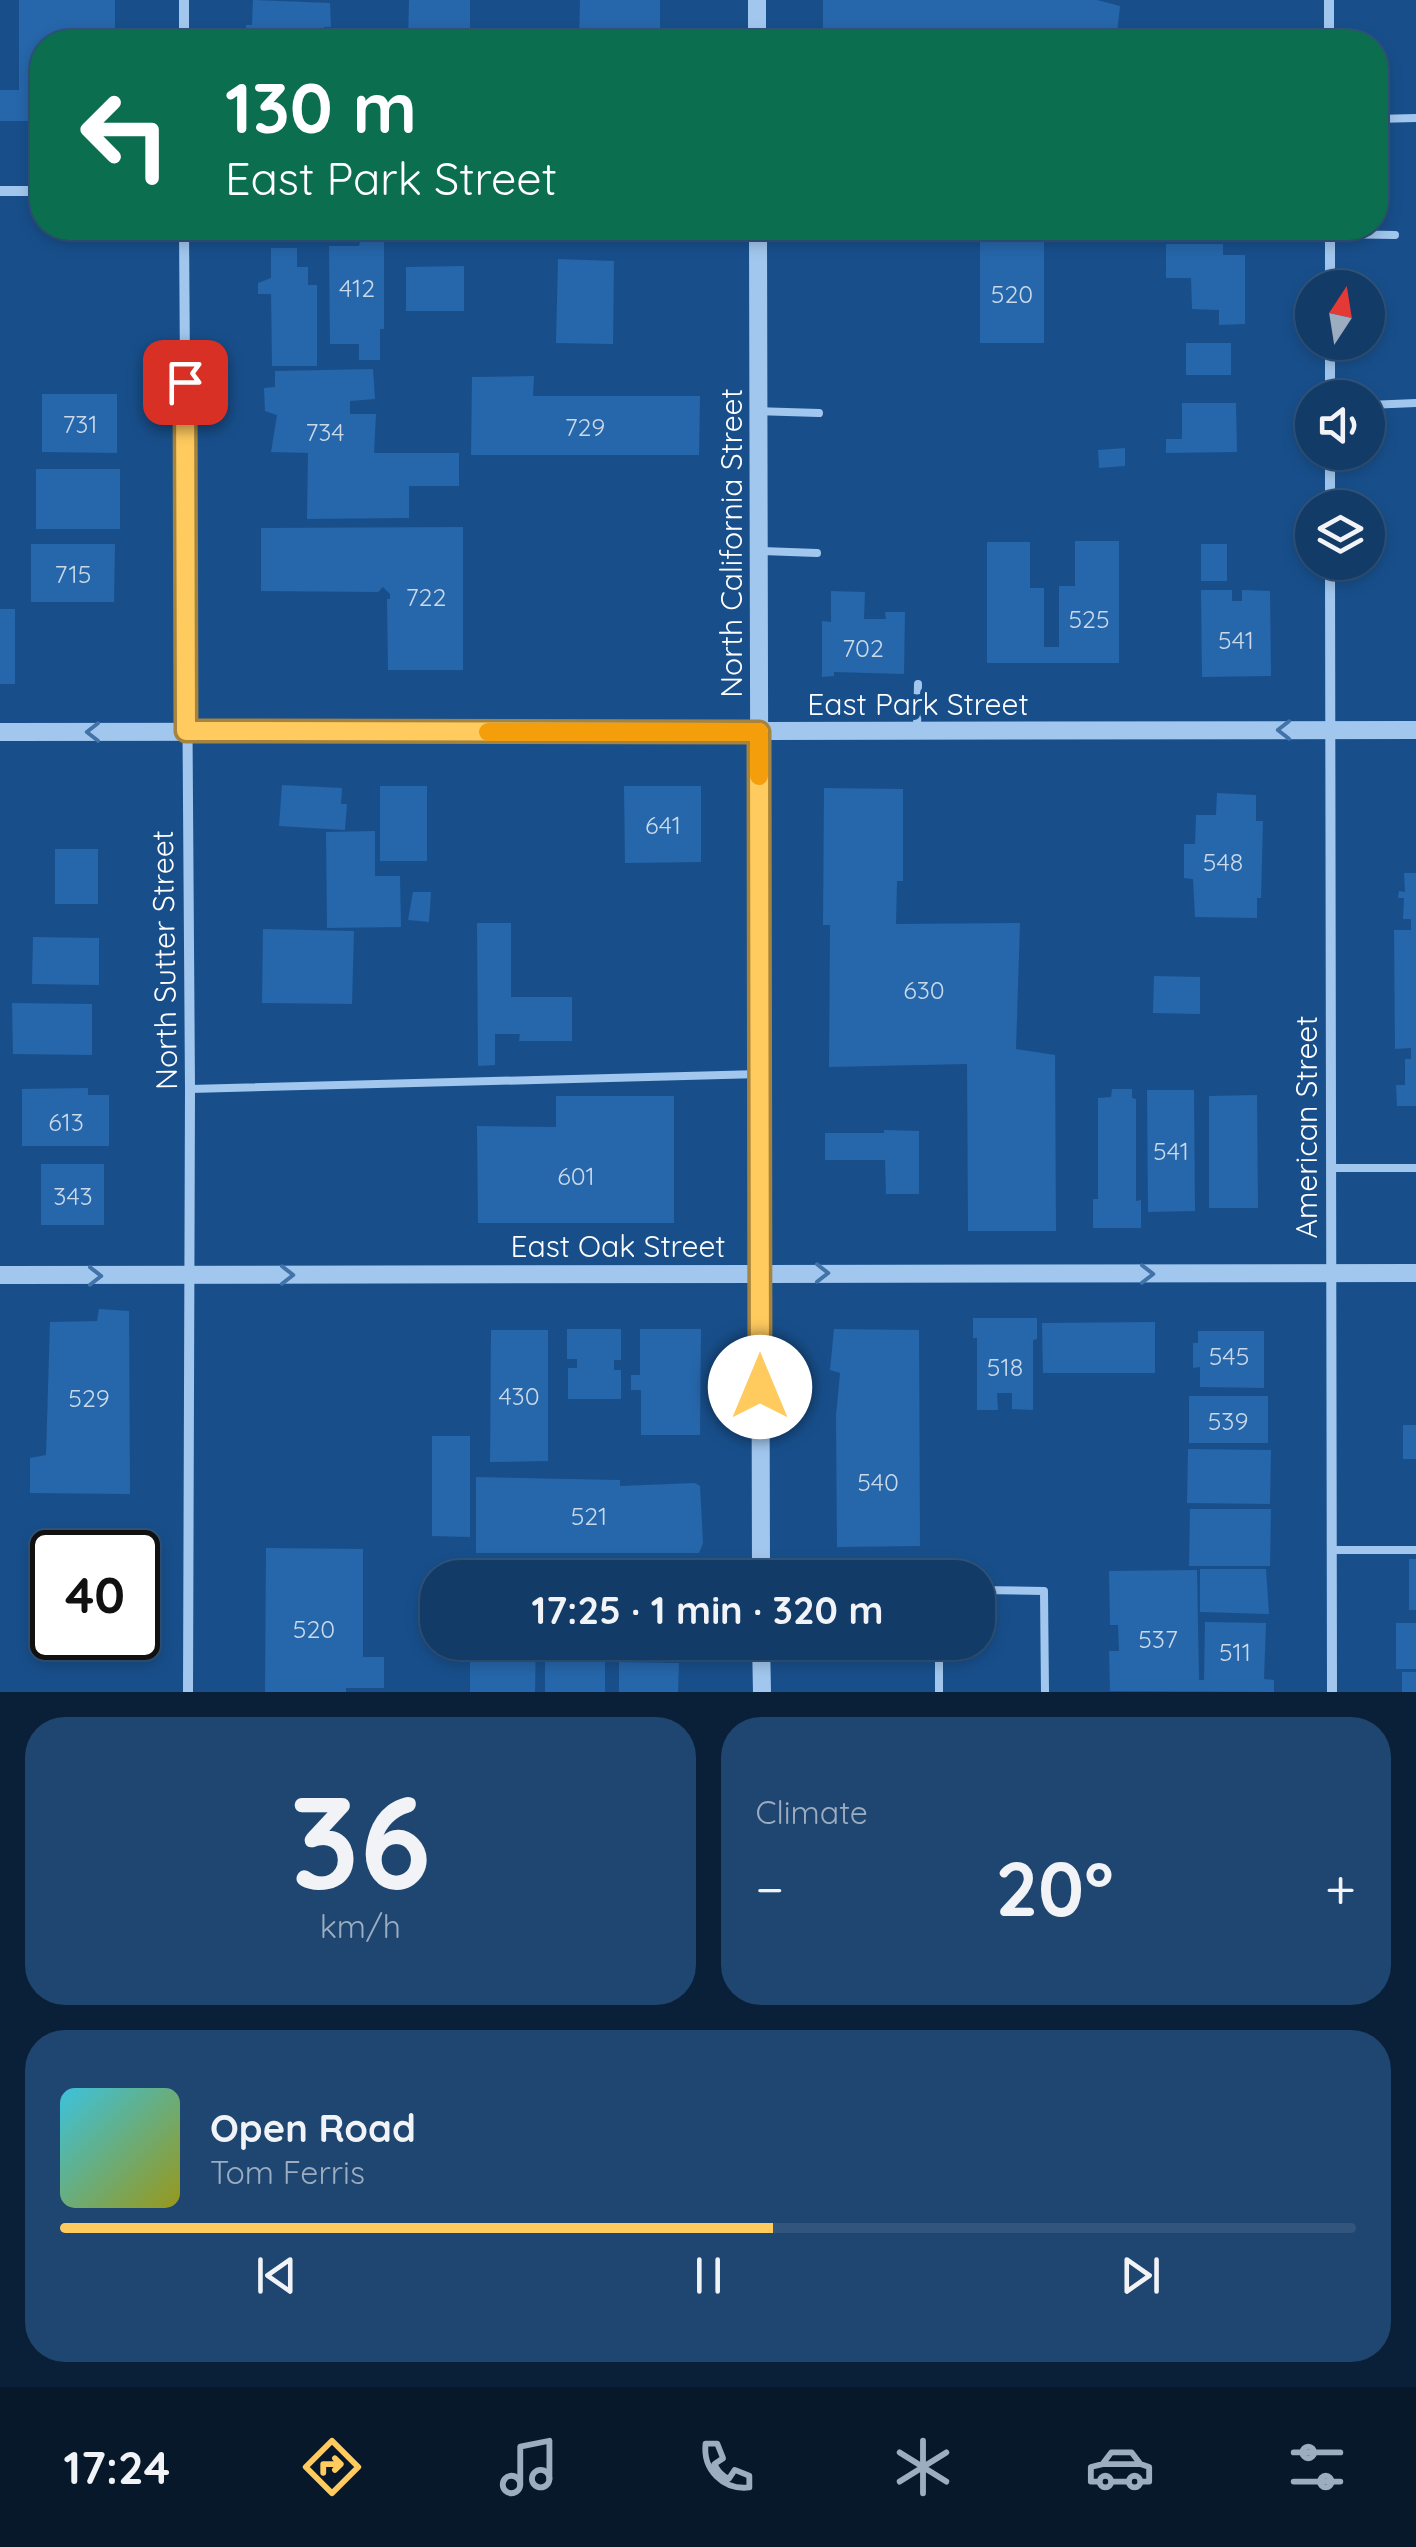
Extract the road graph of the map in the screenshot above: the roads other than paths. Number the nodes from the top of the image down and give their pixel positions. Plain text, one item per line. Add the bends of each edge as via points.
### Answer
1 (184, 0) edge
2 (757, 0) edge
3 (1329, 0) edge
4 (184, 30) edge
5 (757, 30) edge
6 (1330, 30) edge
7 (1416, 118) edge
8 (1388, 119) edge
9 (0, 191) edge
10 (30, 191) edge
11 (1388, 235) edge
12 (1395, 235) dead end
13 (184, 240) edge
14 (758, 240) edge
15 (1330, 240) edge
16 (1330, 270) edge
17 (1416, 404) edge
18 (1385, 405) edge
19 (758, 411) junction
20 (819, 412) dead end
21 (758, 550) junction
22 (817, 552) dead end
23 (1330, 580) edge
24 (918, 684) dead end
25 (1330, 730) junction
26 (1416, 730) edge
27 (186, 731) junction
28 (0, 732) edge
29 (759, 732) junction
30 (917, 732) junction
31 (760, 1074) junction
32 (190, 1090) junction
33 (1332, 1168) junction
34 (1416, 1168) edge
35 (760, 1273) junction
36 (1416, 1273) edge
37 (1332, 1274) junction
38 (0, 1276) edge
39 (189, 1276) junction
40 (1332, 1550) junction
41 (1416, 1550) edge
42 (761, 1560) edge
43 (995, 1590) edge
44 (762, 1660) edge
45 (939, 1660) edge
46 (188, 1692) edge
47 (762, 1692) edge
48 (939, 1692) edge
49 (1045, 1692) edge
50 (1332, 1692) edge

1 - 4 street
2 - 5 street
3 - 6 street
7 - 8 lane
9 - 10 street
11 - 12 lane
13 - 27 street, North Sutter Street
14 - 19 street, North California Street
15 - 16 street
17 - 18 lane
19 - 20 lane
19 - 21 street, North California Street
21 - 22 lane
21 - 29 street, North California Street
23 - 25 street, American Street
24 - 30 lane
25 - 26 street, East Park Street
25 -> 30 street, East Park Street
25 - 33 street, American Street
27 -> 28 street, East Park Street
27 - 29 street, East Park Street
27 - 32 street, North Sutter Street
29 - 30 street, East Park Street
29 - 31 street, North California Street
31 - 32 lane
31 - 35 street, North California Street
32 - 39 street, North Sutter Street
33 - 34 lane
33 - 37 street, American Street
35 -> 37 street, East Oak Street
39 -> 35 street, East Oak Street
35 - 42 street, North California Street
36 - 37 street, East Oak Street
37 - 40 street, American Street
38 -> 39 street, East Oak Street
39 - 46 street, North Sutter Street
40 - 41 lane
40 - 50 street, American Street
43 - 49 lane via 1044,1591
44 - 47 street
45 - 48 lane

